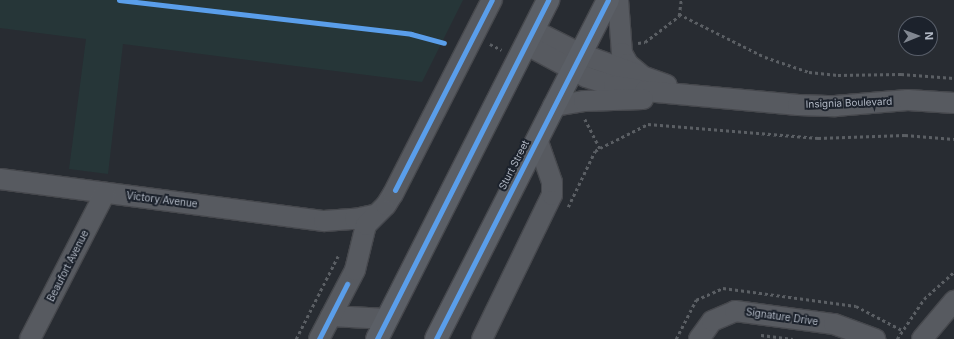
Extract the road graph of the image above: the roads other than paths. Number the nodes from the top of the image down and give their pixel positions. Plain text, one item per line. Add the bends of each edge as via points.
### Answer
1 (492, 0) edge
2 (548, 0) edge
3 (608, 0) edge
4 (618, 0) edge
5 (522, 43) junction
6 (577, 62) junction
7 (650, 80) junction
8 (693, 94) junction
9 (954, 103) edge
10 (553, 106) junction
11 (537, 139) junction
12 (0, 179) edge
13 (105, 193) junction
14 (374, 215) junction
15 (324, 221) junction
16 (354, 238) junction
17 (954, 301) edge
18 (331, 316) junction
19 (387, 319) junction
20 (30, 339) edge
21 (319, 339) edge
22 (377, 339) edge
23 (436, 339) edge
24 (482, 339) edge
25 (699, 339) edge
26 (875, 339) edge
27 (922, 339) edge

1 - 14 street via 476,37 390,200
2 - 5 main road
3 - 6 main road, Sturt Street
4 - 7 street via 622,53 631,68
5 - 6 street, Insignia Boulevard
5 - 19 main road
6 - 7 street, Insignia Boulevard
6 - 8 street, Insignia Boulevard via 586,77 621,87
6 - 10 main road, Sturt Street
7 - 8 street, Insignia Boulevard
8 - 9 street, Insignia Boulevard via 798,105 835,106 908,100
8 - 10 street
10 - 11 main road, Sturt Street
11 - 23 main road, Sturt Street
11 - 24 street, Sturt Street via 552,182 552,196
12 - 13 street, Victory Avenue
13 - 15 street, Victory Avenue
13 - 20 street, Beaufort Avenue
14 - 15 street, Victory Avenue
14 - 16 street via 364,230
15 - 16 street, Victory Avenue via 336,224
16 - 18 street via 357,264
17 - 27 street
18 - 19 street
18 - 21 street
19 - 22 main road
25 - 26 street, Signature Drive via 712,321 724,313 736,311 834,324

